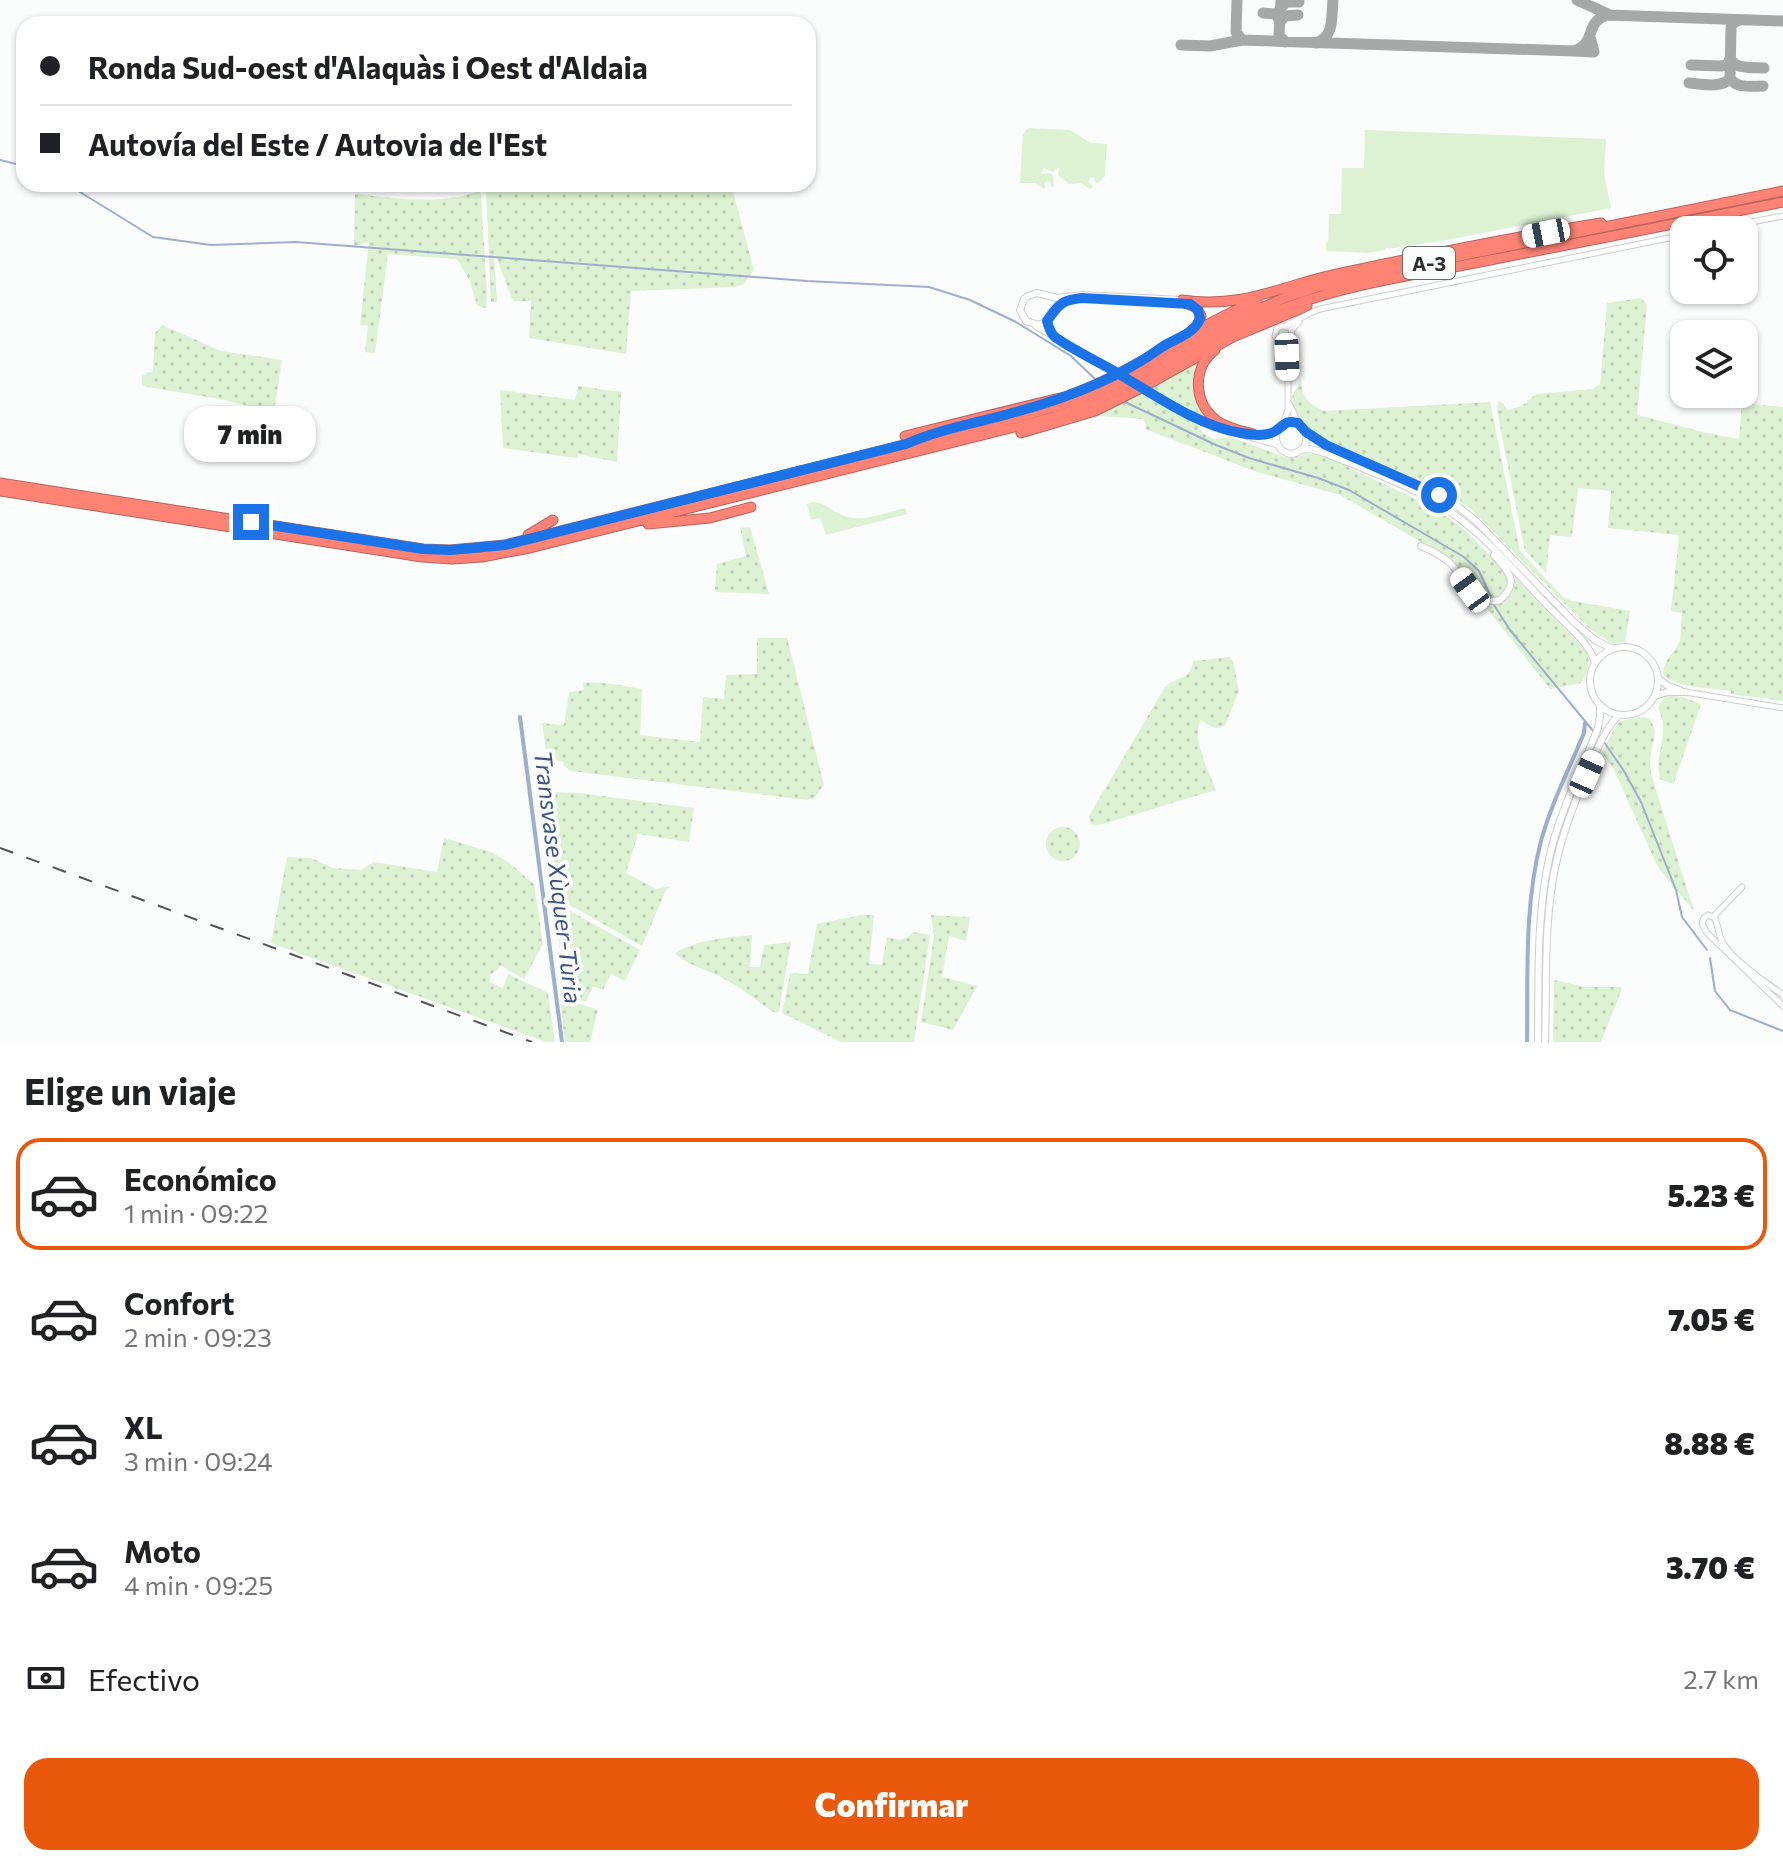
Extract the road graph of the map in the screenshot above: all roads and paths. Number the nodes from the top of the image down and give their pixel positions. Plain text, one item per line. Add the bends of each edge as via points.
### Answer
1 (1783, 191) edge
2 (1743, 199) junction
3 (1783, 202) edge
4 (1783, 216) edge
5 (1758, 221) edge
6 (1670, 238) edge
7 (1425, 273) junction
8 (1296, 285) junction
9 (1046, 297) junction
10 (1181, 302) junction
11 (1052, 311) junction
12 (1047, 321) junction
13 (1034, 325) junction
14 (1289, 329) junction
15 (1238, 335) junction
16 (1053, 336) junction
17 (1289, 342) junction
18 (1280, 343) junction
19 (1155, 354) junction
20 (1287, 357) junction
21 (1138, 380) junction
22 (1288, 392) junction
23 (1090, 400) junction
24 (1298, 423) junction
25 (1283, 424) junction
26 (1277, 430) junction
27 (1306, 432) junction
28 (1021, 433) dead end
29 (1239, 433) junction
30 (1253, 434) junction
31 (906, 440) junction
32 (1276, 444) junction
33 (1301, 450) junction
34 (0, 483) edge
35 (0, 491) edge
36 (751, 507) dead end
37 (1448, 510) junction
38 (553, 520) dead end
39 (613, 529) junction
40 (1421, 546) dead end
41 (480, 548) junction
42 (1613, 649) junction
43 (1595, 663) junction
44 (1659, 679) junction
45 (1685, 692) junction
46 (1655, 696) junction
47 (1600, 705) junction
48 (1783, 708) edge
49 (1619, 715) junction
50 (1742, 887) dead end
51 (1715, 920) junction
52 (1704, 928) junction
53 (1783, 995) edge
54 (1783, 1006) edge
55 (1538, 1042) edge
56 (1545, 1042) edge

1 - 2 highway, A-3
2 - 8 highway via 1464,248
2 - 21 highway, A-3 via 1321,286 1228,323
3 - 7 highway, A-3
4 - 5 street
6 - 14 street via 1349,303 1310,313
7 - 15 highway via 1339,295
7 - 21 highway, A-3 via 1287,307
8 - 10 highway via 1247,299
8 - 19 highway
9 - 10 main road
9 - 11 main road
9 - 13 main road via 1032,294 1022,302 1023,317
10 - 11 main road via 1082,298 1065,301
10 - 19 highway via 1196,307 1198,324
11 - 12 main road
12 - 13 main road
12 - 16 main road
13 - 16 main road
14 - 17 street
14 - 18 street via 1276,331
15 - 21 highway
15 - 30 highway via 1208,355 1200,371 1199,395 1218,421
16 - 21 main road, bridge
17 - 18 street
17 - 20 street
18 - 20 street
19 - 21 highway
20 - 22 street
21 - 23 highway
21 - 23 highway, A-3
21 - 29 main road via 1192,415
22 - 24 street
22 - 25 street
23 - 28 highway
23 - 31 highway, A-3
23 - 31 highway via 1064,397
23 - 39 highway, A-3 via 1054,417
24 - 25 main road
24 - 27 main road
25 - 26 main road
26 - 30 main road
26 - 32 main road
27 - 33 main road
27 - 42 main road via 1456,505 1575,623
29 - 30 main road
29 - 32 main road
31 - 41 highway, A-3
32 - 33 main road via 1287,453
33 - 37 main road via 1325,453
34 - 41 highway, A-3 via 423,549
35 - 39 highway, A-3 via 452,559 506,554
36 - 39 highway via 710,518
37 - 40 main road via 1508,571 1510,588 1500,600 1478,599 1451,564
37 - 43 main road via 1529,586 1592,652
38 - 41 highway via 531,534
42 - 43 main road
42 - 44 main road via 1637,649 1648,656
43 - 47 main road via 1591,690
44 - 45 main road
44 - 46 main road
45 - 46 main road
45 - 48 street
46 - 49 main road via 1639,712
47 - 49 main road
47 - 55 main road via 1598,728 1558,827 1547,870
49 - 56 main road via 1575,801 1556,860 1548,922
50 - 51 street
51 - 52 street via 1715,927
51 - 52 street via 1708,915
51 - 53 street via 1730,950
52 - 54 street

